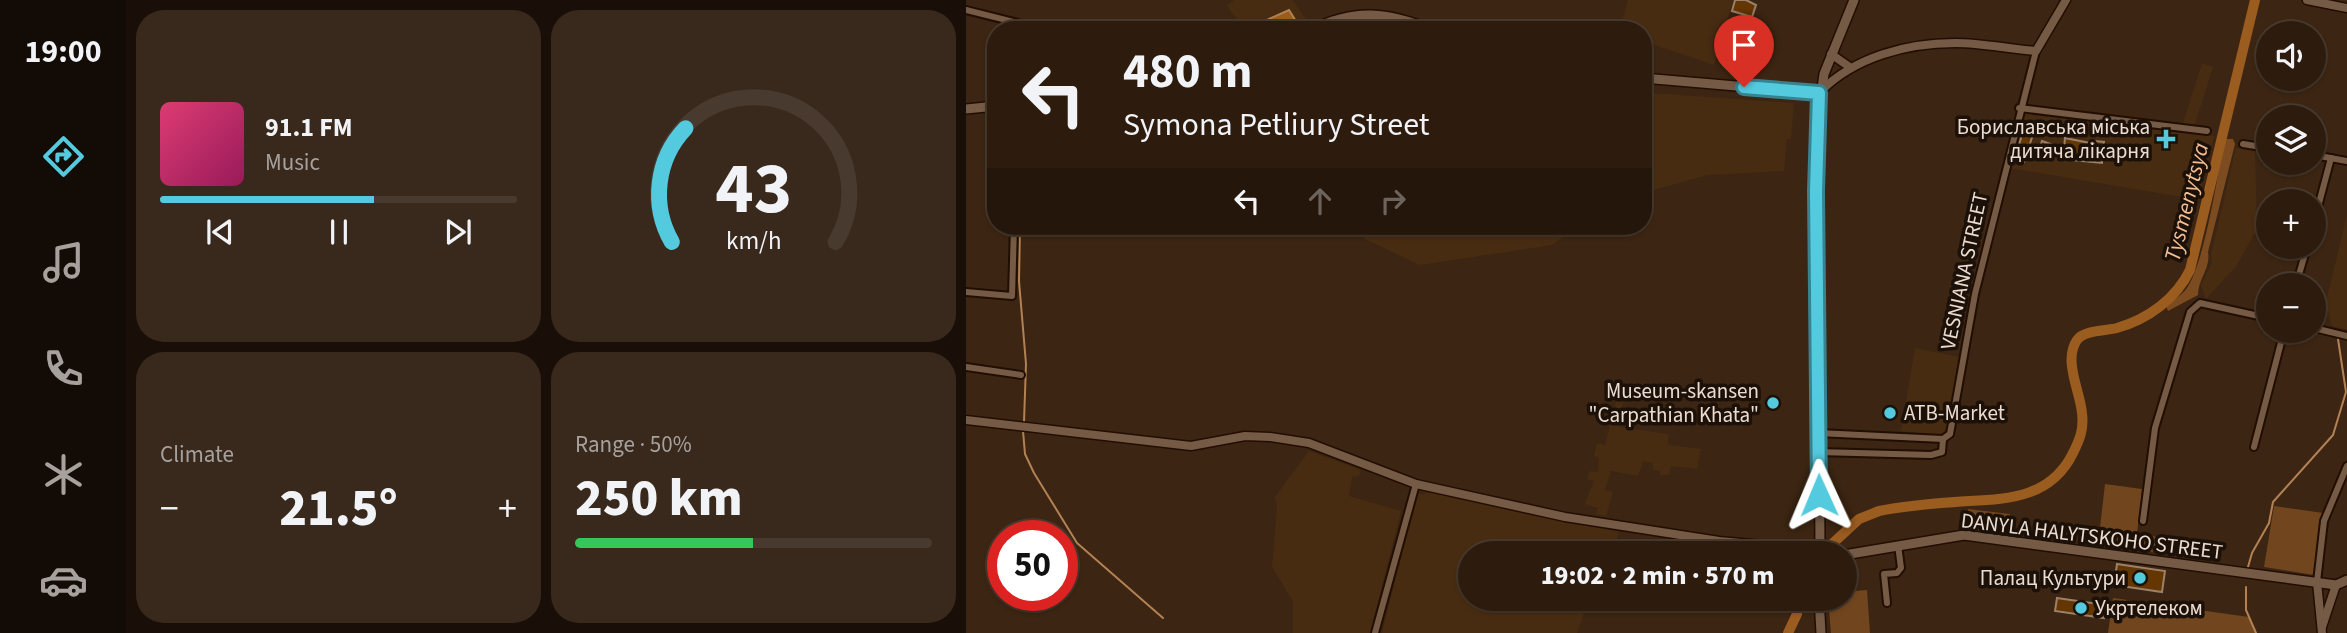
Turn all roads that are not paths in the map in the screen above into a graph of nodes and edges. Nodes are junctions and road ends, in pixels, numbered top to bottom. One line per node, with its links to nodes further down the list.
1 (1854, 0): 10 (main road)
2 (2066, 0): 9 (street)
3 (2307, 0): 4 (street)
4 (2347, 8)
5 (966, 10): 6 (street)
6 (1010, 21)
7 (1331, 21): 8 (main road)
8 (1407, 21)
9 (2036, 51): 11 (street); 15 (street, VESNIANA STREET)
10 (1831, 54): 11 (street); 13 (main road)
11 (1850, 68): 13 (street)
12 (1652, 79): 13 (main road)
13 (1819, 93): 33 (main road)
14 (987, 107): 16 (main road)
15 (2019, 108): 17 (street); 34 (street, VESNIANA STREET)
16 (966, 109)
17 (2207, 131)
18 (2243, 144): 19 (street)
19 (2256, 146)
20 (2326, 157): 21 (street)
21 (2331, 158): 22 (street); 23 (street)
22 (2347, 161)
23 (2323, 189)
24 (1014, 235): 25 (street)
25 (966, 292)
26 (2256, 315): 39 (street)
27 (2326, 331): 28 (street)
28 (2347, 336)
29 (2281, 343): 35 (street)
30 (966, 367): 31 (street)
31 (1021, 375)
32 (966, 420): 38 (street)
33 (1818, 433): 34 (street); 36 (main road)
34 (1943, 439): 36 (street)
35 (2254, 447)
36 (1818, 452): 41 (main road)
37 (2347, 466): 45 (street)
38 (1416, 484): 40 (street); 50 (street)
39 (2143, 520)
40 (1740, 541)
41 (1819, 541)
42 (1898, 545): 43 (main road, DANYLA HALYTSKOHO STREET); 45 (main road, DANYLA HALYTSKOHO STREET); 47 (street)
43 (1857, 553)
44 (2347, 580): 46 (main road)
45 (2317, 582): 46 (main road, DANYLA HALYTSKOHO STREET); 49 (street)
46 (2336, 585): 49 (street)
47 (1887, 603)
48 (1820, 611): 51 (main road)
49 (2322, 630)
50 (1375, 633)
51 (1821, 633)

